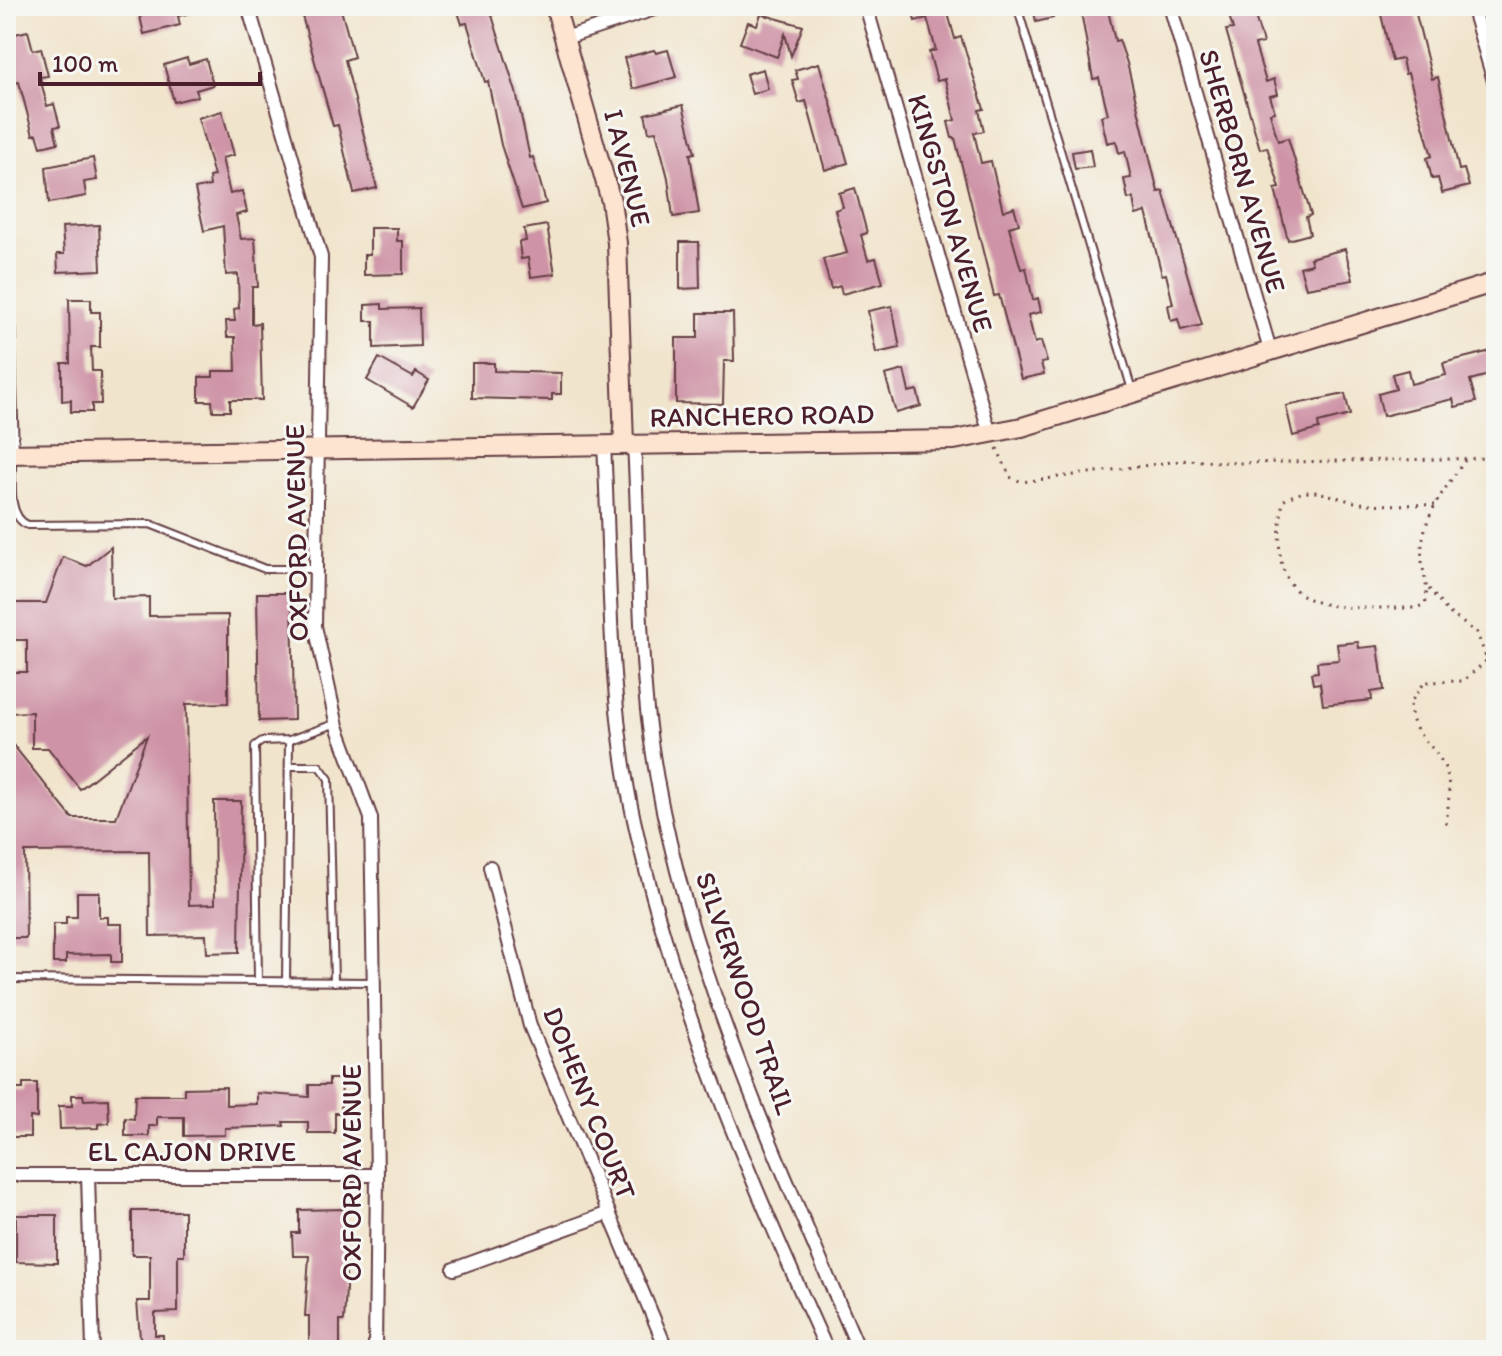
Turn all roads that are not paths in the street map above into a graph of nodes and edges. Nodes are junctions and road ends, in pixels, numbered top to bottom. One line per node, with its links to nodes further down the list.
1 (248, 6): 17 (street, OXFORD AVENUE)
2 (555, 6): 8 (main road, I AVENUE)
3 (664, 6): 8 (street)
4 (866, 6): 14 (street, KINGSTON AVENUE)
5 (1017, 6): 13 (lane)
6 (1170, 6): 12 (street, SHERBORN AVENUE)
7 (1472, 6): 9 (street)
8 (565, 38): 15 (main road, I AVENUE)
9 (1496, 88)
10 (6, 245): 18 (street)
11 (1496, 282): 12 (main road, RANCHERO ROAD)
12 (1270, 350): 13 (main road, RANCHERO ROAD)
13 (1133, 394): 14 (main road, RANCHERO ROAD)
14 (990, 434): 15 (main road, RANCHERO ROAD)
15 (629, 444): 16 (main road, RANCHERO ROAD); 38 (street, SILVERWOOD TRAIL)
16 (604, 445): 17 (main road, RANCHERO ROAD); 37 (street, SILVERWOOD TRAIL)
17 (317, 448): 18 (main road, RANCHERO ROAD); 19 (street, OXFORD AVENUE)
18 (9, 454): 19 (lane)
19 (315, 569): 20 (street, OXFORD AVENUE)
20 (337, 723): 21 (lane); 28 (street, OXFORD AVENUE)
21 (289, 740): 22 (lane); 25 (lane)
22 (289, 766): 26 (lane); 27 (lane)
23 (490, 867): 32 (street, DOHENY COURT)
24 (6, 979): 25 (lane)
25 (258, 981): 26 (lane)
26 (286, 982): 27 (lane)
27 (334, 982): 28 (lane)
28 (374, 982): 31 (street, OXFORD AVENUE)
29 (6, 1175): 30 (street, EL CAJON DRIVE)
30 (88, 1175): 31 (street, EL CAJON DRIVE); 34 (street)
31 (377, 1175): 35 (street, OXFORD AVENUE)
32 (609, 1213): 33 (street); 36 (street, DOHENY COURT)
33 (454, 1269)
34 (93, 1350)
35 (375, 1350)
36 (667, 1350)
37 (827, 1350)
38 (859, 1350)

